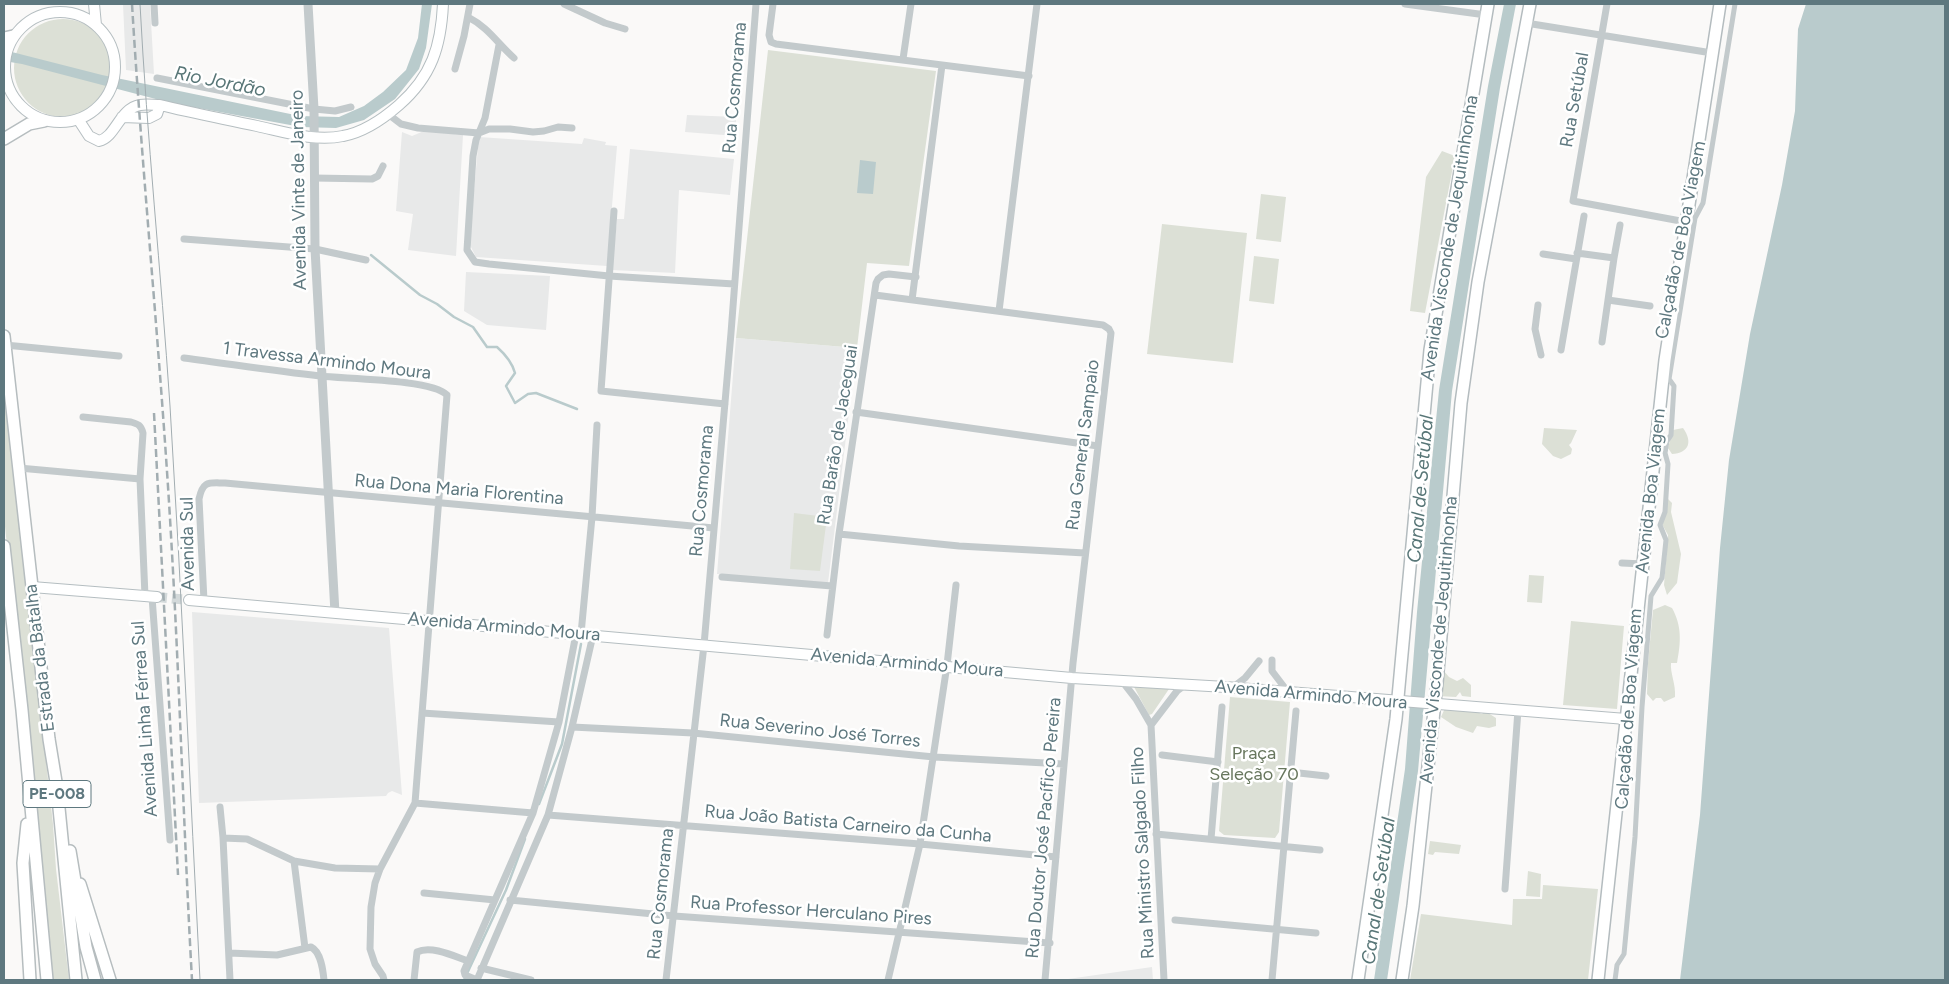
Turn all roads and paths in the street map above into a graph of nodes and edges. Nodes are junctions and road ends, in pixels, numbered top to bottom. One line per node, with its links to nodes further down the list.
1 (94, 4): 21 (main road)
2 (154, 4): 20 (street)
3 (308, 4): 35 (street, Avenida Vinte de Janeiro)
4 (443, 4): 36 (main road)
5 (470, 4): 18 (street)
6 (564, 4): 22 (street)
7 (756, 4): 57 (street, Rua Cosmorama)
8 (773, 4): 28 (street)
9 (911, 4): 28 (street)
10 (1037, 4): 32 (street)
11 (1405, 4): 17 (street)
12 (1530, 4): 19 (main road, Avenida Visconde de Jequitinhonha)
13 (1607, 4): 23 (street, Rua Setúbal)
14 (1720, 4): 26 (main road, Avenida Boa Viagem)
15 (1735, 4): 179 (street, Calçadão de Boa Viagem)
16 (66, 8): 21 (main road); 24 (main road)
17 (1487, 10): 111 (main road, Avenida Visconde de Jequitinhonha)
18 (468, 17): 25 (street); 31 (street)
19 (1526, 23): 23 (street); 112 (main road, Avenida Visconde de Jequitinhonha)
20 (155, 24)
21 (96, 25): 37 (main road)
22 (625, 29)
23 (1601, 36): 26 (street); 47 (street, Rua Setúbal)
24 (8, 40): 29 (main road)
25 (499, 45): 27 (street); 40 (street)
26 (1712, 53): 47 (main road, Avenida Boa Viagem)
27 (514, 58)
28 (903, 59): 30 (street)
29 (4, 63): 38 (main road)
30 (942, 65): 32 (street); 56 (street)
31 (455, 69)
32 (1029, 76): 63 (street)
33 (157, 78): 35 (street)
34 (351, 107): 35 (street)
35 (314, 111): 41 (street, Avenida Vinte de Janeiro)
36 (388, 114): 40 (street); 41 (main road)
37 (78, 119): 38 (main road); 41 (main road)
38 (44, 121): 42 (main road)
39 (572, 128): 40 (street)
40 (479, 133): 55 (street)
41 (314, 136): 44 (street, Avenida Vinte de Janeiro)
42 (4, 139)
43 (383, 166): 44 (street)
44 (314, 178): 50 (street, Avenida Vinte de Janeiro)
45 (614, 211): 55 (street)
46 (1584, 216): 52 (street)
47 (1686, 222): 87 (main road, Avenida Boa Viagem)
48 (1620, 225): 53 (street)
49 (184, 239): 50 (street)
50 (315, 249): 54 (street); 70 (street, Avenida Vinte de Janeiro)
51 (1543, 254): 52 (street)
52 (1577, 256): 53 (street); 66 (street)
53 (1614, 258): 60 (street)
54 (366, 260)
55 (609, 276): 57 (street); 71 (street)
56 (916, 277): 58 (street, Rua Barão de Jaceguai); 59 (street)
57 (734, 284): 71 (street, Rua Cosmorama)
58 (875, 295): 59 (street, Rua General Sampaio); 72 (street, Rua Barão de Jaceguai)
59 (912, 300): 63 (street, Rua General Sampaio)
60 (1608, 300): 62 (street); 65 (street)
61 (1538, 305): 67 (street)
62 (1650, 306)
63 (999, 311): 75 (street, Rua General Sampaio)
64 (4, 340): 68 (street); 76 (main road, Estrada da Batalha / PE-008)
65 (1602, 342)
66 (1560, 350)
67 (1541, 355)
68 (119, 356)
69 (184, 358): 70 (street, 1 Travessa Armindo Moura)
70 (321, 376): 79 (street, Avenida Vinte de Janeiro); 80 (street, 1 Travessa Armindo Moura)
71 (725, 404): 82 (street, Rua Cosmorama)
72 (856, 412): 75 (street); 83 (street, Rua Barão de Jaceguai)
73 (83, 417): 77 (street, Avenida Linha Férrea Sul)
74 (597, 425): 81 (street)
75 (1098, 446): 85 (street, Rua General Sampaio)
76 (19, 468): 77 (street); 91 (main road, Estrada da Batalha / PE-008)
77 (140, 479): 92 (street, Avenida Linha Férrea Sul)
78 (202, 486): 79 (street, Rua Dona Maria Florentina); 94 (street, Avenida Sul)
79 (327, 492): 80 (street, Rua Dona Maria Florentina); 95 (street, Avenida Vinte de Janeiro)
80 (440, 503): 81 (street, Rua Dona Maria Florentina); 96 (street, 1 Travessa Armindo Moura)
81 (592, 517): 82 (street, Rua Dona Maria Florentina); 97 (street)
82 (714, 528): 100 (street, Rua Cosmorama)
83 (838, 534): 85 (street); 90 (street, Rua Barão de Jaceguai)
84 (4, 546): 129 (main road, Estrada da Batalha / PE-008)
85 (1085, 553): 106 (street, Rua General Sampaio)
86 (1622, 563): 87 (street)
87 (1643, 564): 117 (main road, Avenida Boa Viagem)
88 (722, 577): 90 (street)
89 (956, 585): 103 (street)
90 (832, 586): 99 (street, Rua Barão de Jaceguai)
91 (32, 587): 92 (main road); 128 (main road, Estrada da Batalha / PE-008)
92 (151, 597): 138 (street, Avenida Linha Férrea Sul)
93 (189, 600): 94 (main road, Avenida Armindo Moura)
94 (204, 601): 95 (main road, Avenida Armindo Moura)
95 (335, 613): 96 (main road, Avenida Armindo Moura)
96 (429, 621): 97 (main road, Avenida Armindo Moura); 116 (street, 1 Travessa Armindo Moura)
97 (579, 634): 98 (main road, Avenida Armindo Moura); 118 (street)
98 (593, 635): 100 (main road, Avenida Armindo Moura); 120 (street)
99 (826, 635)
100 (704, 645): 103 (main road, Avenida Armindo Moura); 121 (street, Rua Cosmorama)
101 (1272, 660): 105 (street)
102 (1259, 661): 104 (street)
103 (947, 665): 106 (main road, Avenida Armindo Moura); 123 (street)
104 (1255, 668): 105 (street); 109 (street)
105 (1272, 671): 110 (street)
106 (1072, 678): 107 (main road, Avenida Armindo Moura); 125 (street, Rua Doutor José Pacífico Pereira)
107 (1122, 681): 108 (main road, Avenida Armindo Moura); 119 (street, Rua Ministro Salgado Filho)
108 (1185, 685): 109 (main road, Avenida Armindo Moura); 119 (street, Rua Ministro Salgado Filho)
109 (1232, 688): 110 (main road, Avenida Armindo Moura)
110 (1288, 692): 111 (main road, Avenida Armindo Moura)
111 (1397, 702): 112 (main road, Avenida Armindo Moura); 176 (main road, Avenida Visconde de Jequitinhonha)
112 (1430, 704): 114 (main road, Avenida Armindo Moura); 177 (main road, Avenida Visconde de Jequitinhonha)
113 (1222, 707): 124 (street)
114 (1518, 710): 117 (main road, Avenida Armindo Moura); 146 (street)
115 (1296, 711): 126 (street)
116 (422, 713): 118 (street); 130 (street, 1 Travessa Armindo Moura)
117 (1626, 719): 178 (main road, Avenida Boa Viagem)
118 (559, 722): 132 (street)
119 (1151, 725): 135 (street, Rua Ministro Salgado Filho)
120 (572, 728): 121 (street, Rua Severino José Torres); 133 (street)
121 (693, 733): 123 (street, Rua Severino José Torres); 134 (street, Rua Cosmorama)
122 (1162, 755): 124 (street)
123 (934, 757): 125 (street, Rua Severino José Torres); 139 (street)
124 (1218, 762): 137 (street)
125 (1064, 764): 143 (street, Rua Doutor José Pacífico Pereira)
126 (1290, 772): 127 (street); 140 (street)
127 (1326, 776)
128 (56, 788): 142 (main road); 164 (main road, Estrada da Batalha / PE-008)
129 (30, 803): 162 (main road); 163 (main road, Estrada da Batalha / PE-008)
130 (415, 804): 132 (street); 145 (street)
131 (220, 807): 136 (street)
132 (533, 814): 148 (street)
133 (548, 815): 134 (street, Rua João Batista Carneiro da Cunha); 149 (street)
134 (684, 825): 139 (street, Rua João Batista Carneiro da Cunha); 150 (street, Rua Cosmorama)
135 (1156, 834): 137 (street); 174 (street, Rua Ministro Salgado Filho)
136 (223, 838): 144 (street); 157 (street)
137 (1211, 839): 140 (street)
138 (170, 840)
139 (920, 844): 143 (street, Rua João Batista Carneiro da Cunha); 153 (street)
140 (1284, 846): 141 (street); 152 (street)
141 (1320, 850)
142 (71, 854): 161 (main road); 165 (main road)
143 (1056, 857): 155 (street, Rua Doutor José Pacífico Pereira)
144 (294, 861): 145 (street); 156 (street)
145 (380, 870): 168 (street)
146 (1505, 890)
147 (424, 893): 148 (street)
148 (495, 900): 158 (street)
149 (510, 900): 150 (street, Rua Professor Herculano Pires); 159 (street)
150 (674, 916): 153 (street, Rua Professor Herculano Pires); 171 (street, Rua Cosmorama)
151 (1176, 920): 152 (street)
152 (1276, 928): 154 (street); 175 (street)
153 (900, 932): 155 (street, Rua Professor Herculano Pires); 172 (street)
154 (1316, 933)
155 (1050, 943): 173 (street, Rua Doutor José Pacífico Pereira)
156 (305, 948): 157 (street); 167 (street)
157 (229, 953): 166 (street)
158 (468, 960): 160 (street); 169 (street)
159 (481, 968): 160 (street); 170 (street)
160 (472, 978)
161 (94, 979)
162 (30, 980)
163 (47, 980)
164 (76, 980)
165 (110, 980)
166 (230, 980)
167 (324, 980)
168 (384, 980)
169 (414, 980)
170 (531, 980)
171 (666, 980)
172 (888, 980)
173 (1045, 980)
174 (1164, 980)
175 (1272, 980)
176 (1358, 980)
177 (1402, 980)
178 (1598, 980)
179 (1615, 980)

